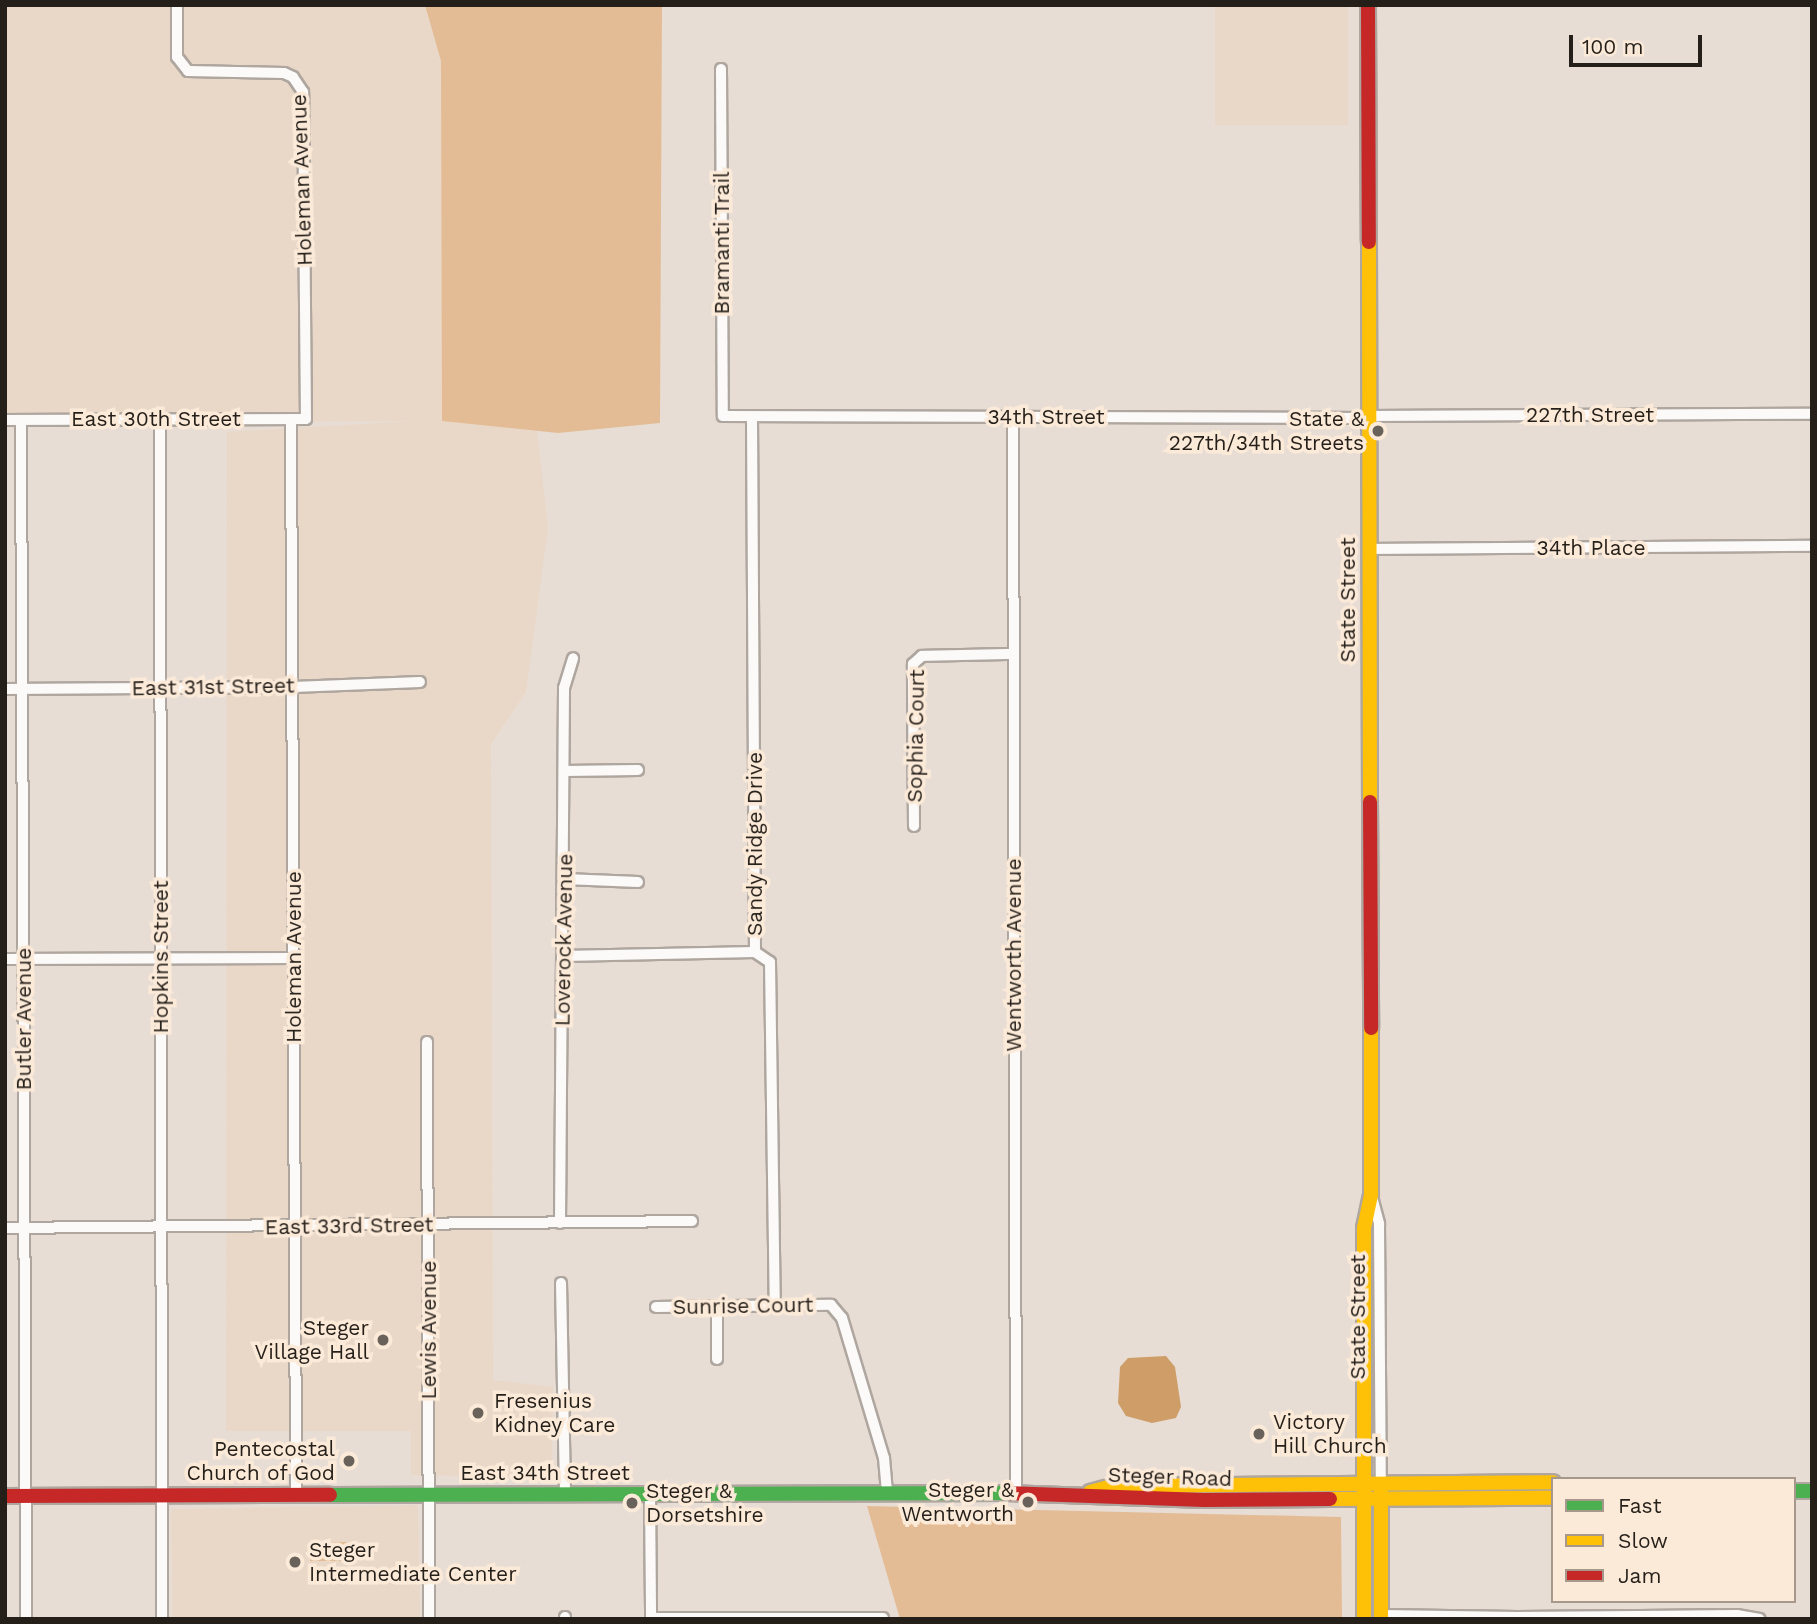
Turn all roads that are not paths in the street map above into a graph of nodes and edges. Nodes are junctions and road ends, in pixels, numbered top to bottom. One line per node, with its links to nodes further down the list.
1 (177, 5): 11 (street, Holeman Avenue)
2 (1368, 5): 8 (street, State Street)
3 (722, 69): 5 (street, Bramanti Trail)
4 (1812, 414): 8 (street, 227th Street)
5 (723, 416): 6 (street, 34th Street)
6 (752, 416): 7 (street, 34th Street); 28 (street, Sandy Ridge Drive)
7 (1013, 417): 8 (street, 34th Street); 16 (street, Wentworth Avenue)
8 (1369, 417): 15 (street, State Street)
9 (160, 419): 10 (street, East 30th Street); 13 (street, East 30th Street); 20 (street, Hopkins Street)
10 (292, 419): 11 (street, East 30th Street); 19 (street, Holeman Avenue)
11 (306, 419)
12 (5, 420): 13 (street, East 30th Street)
13 (21, 420): 22 (street, Butler Avenue)
14 (1812, 546): 15 (street, 34th Place)
15 (1369, 549): 35 (street, State Street)
16 (1013, 654): 25 (street, Sophia Court); 52 (street, Wentworth Avenue)
17 (573, 658): 24 (street, Loverock Avenue)
18 (420, 682): 19 (street, East 31st Street)
19 (293, 687): 20 (street, East 31st Street); 31 (street, Holeman Avenue)
20 (160, 688): 22 (street, East 31st Street); 30 (street, Hopkins Street)
21 (5, 689): 22 (street, East 31st Street)
22 (23, 689): 33 (street, Butler Avenue)
23 (638, 770): 24 (street)
24 (565, 771): 26 (street, Loverock Avenue)
25 (914, 826)
26 (565, 879): 27 (street); 29 (street, Loverock Avenue)
27 (638, 882)
28 (755, 952): 29 (street); 45 (street, Sandy Ridge Drive)
29 (563, 956): 37 (street, Loverock Avenue)
30 (161, 958): 31 (street); 33 (street); 42 (street, Hopkins Street)
31 (294, 958): 39 (street, Holeman Avenue)
32 (5, 959): 33 (street)
33 (24, 959): 41 (street, Butler Avenue)
34 (428, 1042): 38 (street, Lewis Avenue)
35 (1371, 1195): 49 (street, State Street); 50 (street, State Street)
36 (692, 1221): 37 (street, East 33rd Street)
37 (560, 1223): 38 (street, East 33rd Street)
38 (430, 1225): 39 (street, East 33rd Street); 57 (street, Lewis Avenue)
39 (295, 1227): 42 (street, East 33rd Street); 56 (street, Holeman Avenue)
40 (5, 1228): 41 (street, East 33rd Street)
41 (25, 1228): 42 (street, East 33rd Street); 59 (street, Butler Avenue)
42 (161, 1228): 60 (street, Hopkins Street)
43 (561, 1283): 54 (street)
44 (718, 1306): 45 (street, Sunrise Court); 46 (street, Sunrise Court); 47 (street)
45 (775, 1306): 51 (street, Sunrise Court)
46 (656, 1307)
47 (717, 1359)
48 (1551, 1482): 50 (street, Steger Road)
49 (1363, 1483): 50 (street, Steger Road); 53 (street, Steger Road); 62 (street, State Street)
50 (1381, 1483): 63 (street)
51 (887, 1493): 52 (street, East 34th Street); 55 (street, East 34th Street)
52 (1016, 1493): 53 (street, East 34th Street)
53 (1086, 1493): 62 (street, Steger Road)
54 (565, 1494): 55 (street, East 34th Street); 57 (street, East 34th Street)
55 (650, 1494): 66 (street)
56 (296, 1495): 57 (street, East 34th Street); 60 (street, East 34th Street)
57 (429, 1495): 72 (street, Lewis Avenue)
58 (5, 1496): 59 (street, East 34th Street)
59 (26, 1496): 60 (street, East 34th Street); 70 (street, Butler Avenue)
60 (162, 1496): 71 (street, Hopkins Street)
61 (1551, 1498): 63 (street, Steger Road)
62 (1363, 1500): 63 (street, Steger Road); 73 (street, State Street)
63 (1381, 1500): 64 (street)
64 (1381, 1617): 69 (street)
65 (1656, 1617): 69 (street); 74 (street)
66 (652, 1618): 67 (street)
67 (760, 1618): 68 (street)
68 (883, 1618)
69 (1517, 1618)
70 (26, 1619)
71 (162, 1619)
72 (429, 1619)
73 (1364, 1619)
74 (1760, 1619)

